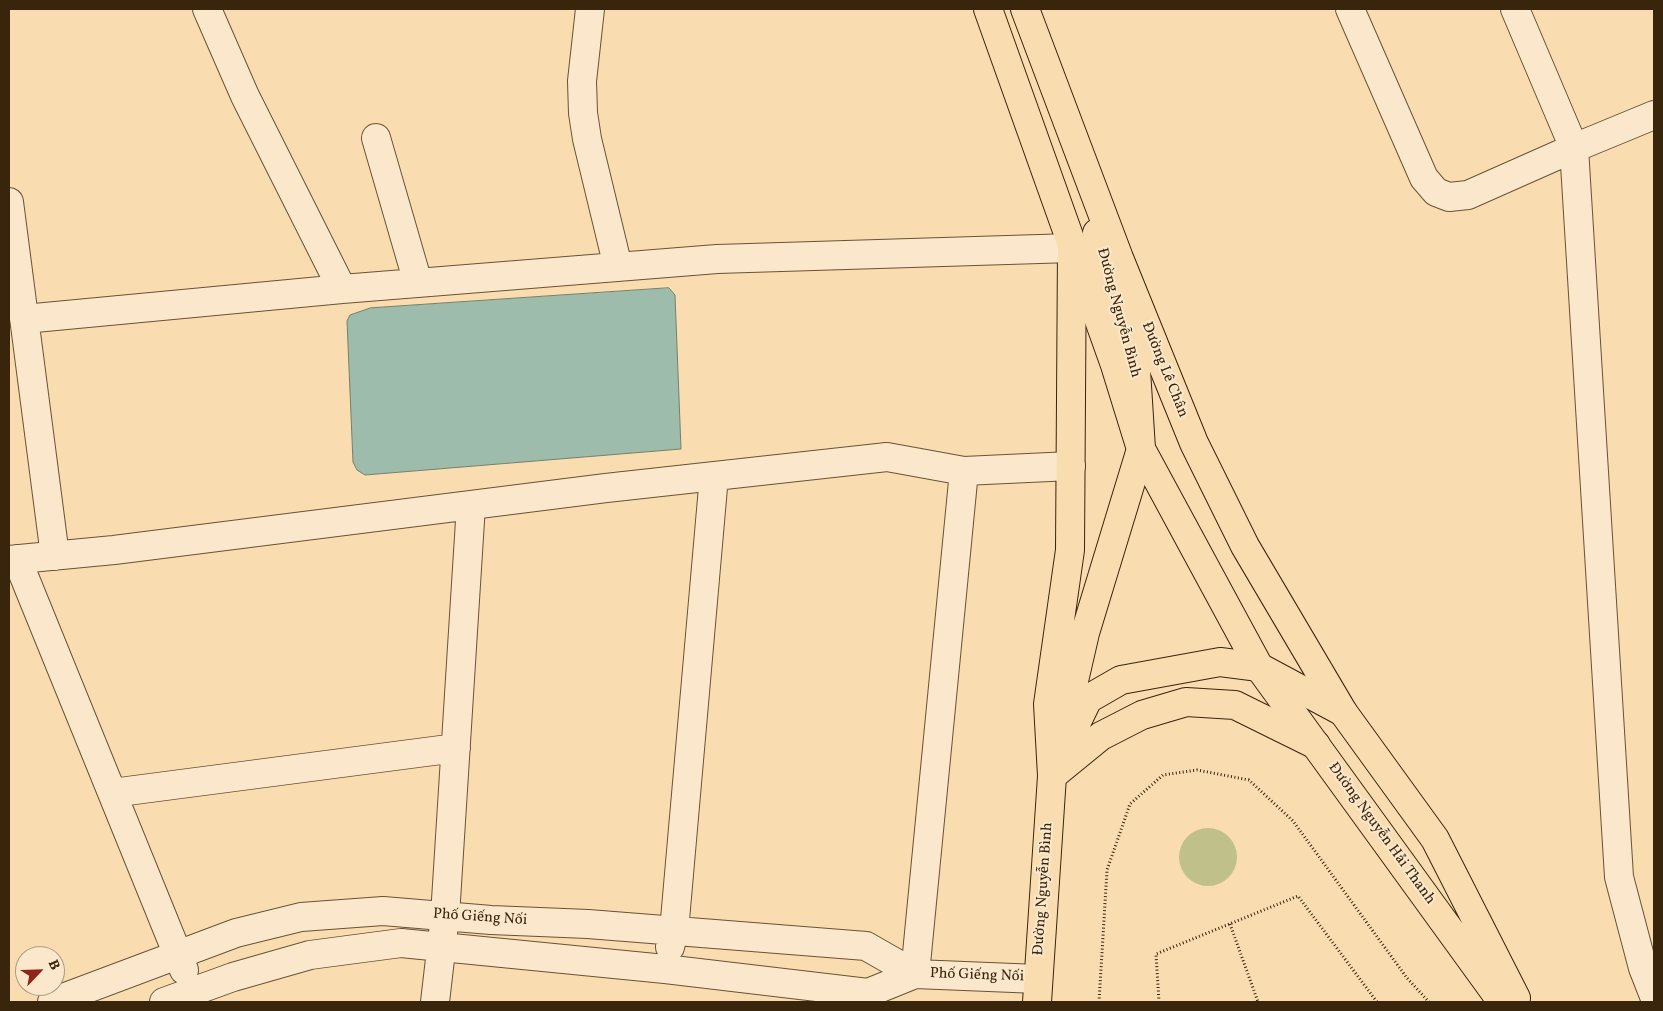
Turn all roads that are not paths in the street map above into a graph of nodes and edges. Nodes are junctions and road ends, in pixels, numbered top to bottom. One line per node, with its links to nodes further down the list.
1 (207, 9): 14 (street)
2 (590, 9): 12 (street)
3 (988, 9): 11 (main road)
4 (1350, 9): 9 (street)
5 (1515, 9): 9 (street)
6 (1028, 19): 16 (main road, Đường Nguyễn Bình); 24 (main road, Đường Lê Chân)
7 (1654, 115): 9 (street)
8 (376, 138): 13 (street)
9 (1574, 148): 37 (street)
10 (9, 202): 15 (street)
11 (1072, 248): 12 (street); 16 (main road); 17 (main road, Đường Nguyễn Bình)
12 (618, 266): 13 (street)
13 (418, 283): 14 (street)
14 (342, 289): 15 (street)
15 (24, 319): 21 (street)
16 (1141, 449): 23 (main road); 27 (main road, Đường Nguyễn Bình)
17 (1071, 466): 18 (street); 27 (main road, Đường Nguyễn Bình)
18 (964, 471): 19 (street); 34 (street)
19 (714, 476): 20 (street); 30 (street)
20 (471, 505): 21 (street); 26 (street)
21 (55, 556): 22 (street)
22 (13, 560): 28 (street)
23 (1259, 667): 24 (main road); 25 (main road, Đường Nguyễn Hải Thanh); 27 (main road)
24 (1343, 712): 42 (main road)
25 (1316, 745): 27 (main road); 41 (main road, Đường Nguyễn Hải Thanh)
26 (456, 748): 28 (street); 29 (street)
27 (1052, 776): 35 (main road, Đường Nguyễn Bình)
28 (112, 793): 32 (street)
29 (445, 916): 30 (street, Phố Giếng Nối); 31 (street); 32 (street, Phố Giếng Nối)
30 (674, 931): 33 (street); 34 (street, Phố Giếng Nối)
31 (442, 948): 33 (street, Phố Giếng Nối); 36 (street, Phố Giếng Nối); 40 (street)
32 (178, 954): 36 (street); 38 (street, Phố Giếng Nối)
33 (665, 969): 34 (street, Phố Giếng Nối)
34 (915, 974): 35 (street, Phố Giếng Nối)
35 (1038, 990)
36 (192, 992): 39 (street, Phố Giếng Nối)
37 (1654, 996)
38 (52, 1002)
39 (164, 1002)
40 (435, 1002)
41 (1502, 1002)
42 (1518, 1002)

